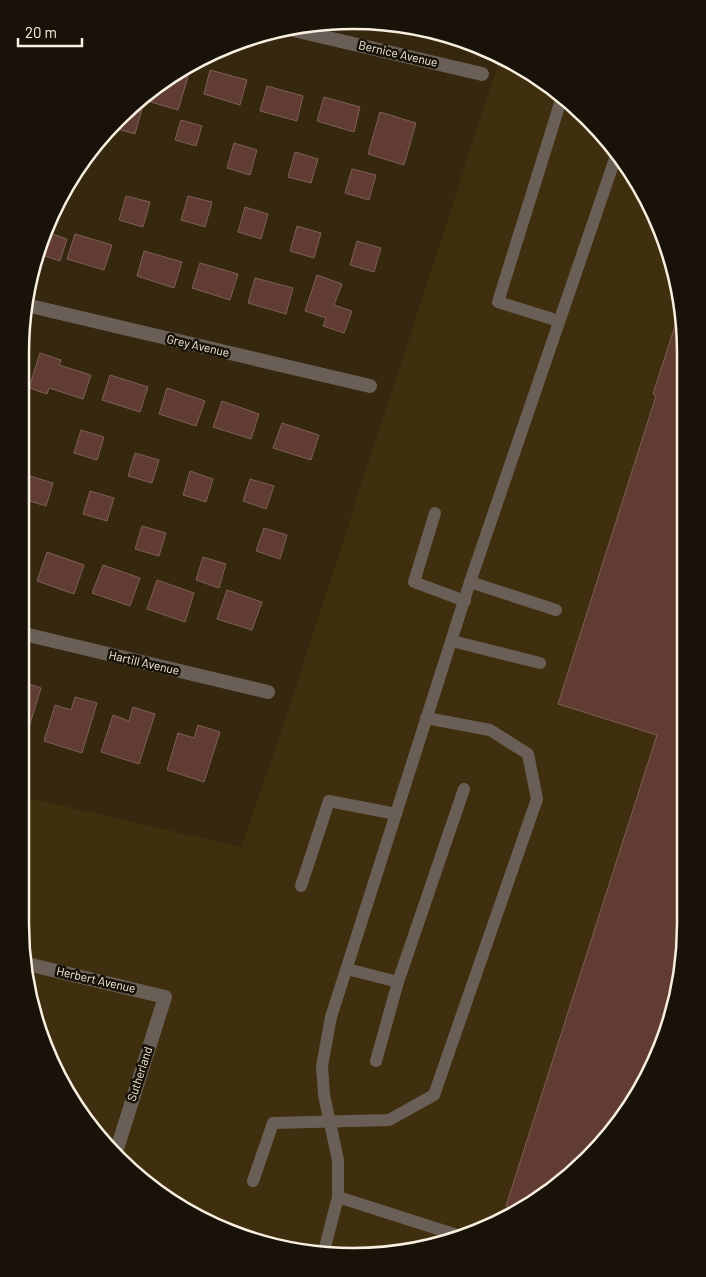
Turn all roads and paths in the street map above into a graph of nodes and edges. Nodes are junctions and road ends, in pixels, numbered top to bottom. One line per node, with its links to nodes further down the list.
1 (305, 33): 2 (street, Bernice Avenue)
2 (482, 74)
3 (560, 104): 6 (lane)
4 (614, 161): 6 (lane)
5 (33, 307): 7 (street, Grey Avenue)
6 (559, 321): 9 (lane)
7 (370, 386)
8 (435, 514): 10 (lane)
9 (470, 582): 10 (lane); 11 (lane)
10 (465, 601): 13 (lane)
11 (556, 610)
12 (29, 635): 15 (street, Hartill Avenue)
13 (452, 641): 14 (lane); 16 (lane)
14 (540, 663)
15 (268, 692)
16 (426, 718): 18 (lane); 25 (lane)
17 (464, 788): 22 (lane)
18 (396, 814): 19 (lane); 21 (lane)
19 (301, 886)
20 (32, 965): 23 (street, Herbert Avenue)
21 (347, 969): 22 (lane); 25 (lane)
22 (398, 982): 24 (lane)
23 (165, 997): 26 (street, Sutherland)
24 (376, 1061)
25 (330, 1121): 27 (lane); 28 (lane)
26 (118, 1147)
27 (253, 1181)
28 (338, 1197): 29 (lane); 30 (lane)
29 (450, 1233)
30 (325, 1247)

